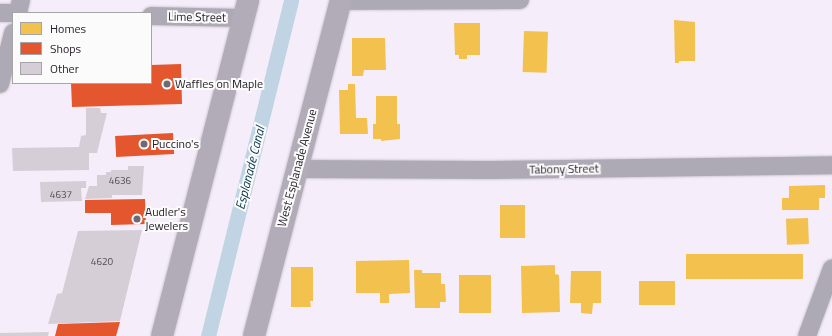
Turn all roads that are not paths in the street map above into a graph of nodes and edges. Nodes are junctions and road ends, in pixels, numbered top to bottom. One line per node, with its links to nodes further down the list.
1 (21, 0): 5 (street)
2 (520, 0): 3 (street)
3 (341, 1): 12 (main road, West Esplanade Avenue)
4 (245, 9): 8 (street, Lime Street); 14 (main road)
5 (18, 12)
6 (12, 13): 7 (street)
7 (0, 14)
8 (152, 16)
9 (12, 37): 10 (street)
10 (0, 84)
11 (832, 165): 12 (street, Tabony Street)
12 (297, 169): 15 (main road, West Esplanade Avenue)
13 (832, 268): 16 (street)
14 (162, 336)
15 (254, 336)
16 (807, 336)

